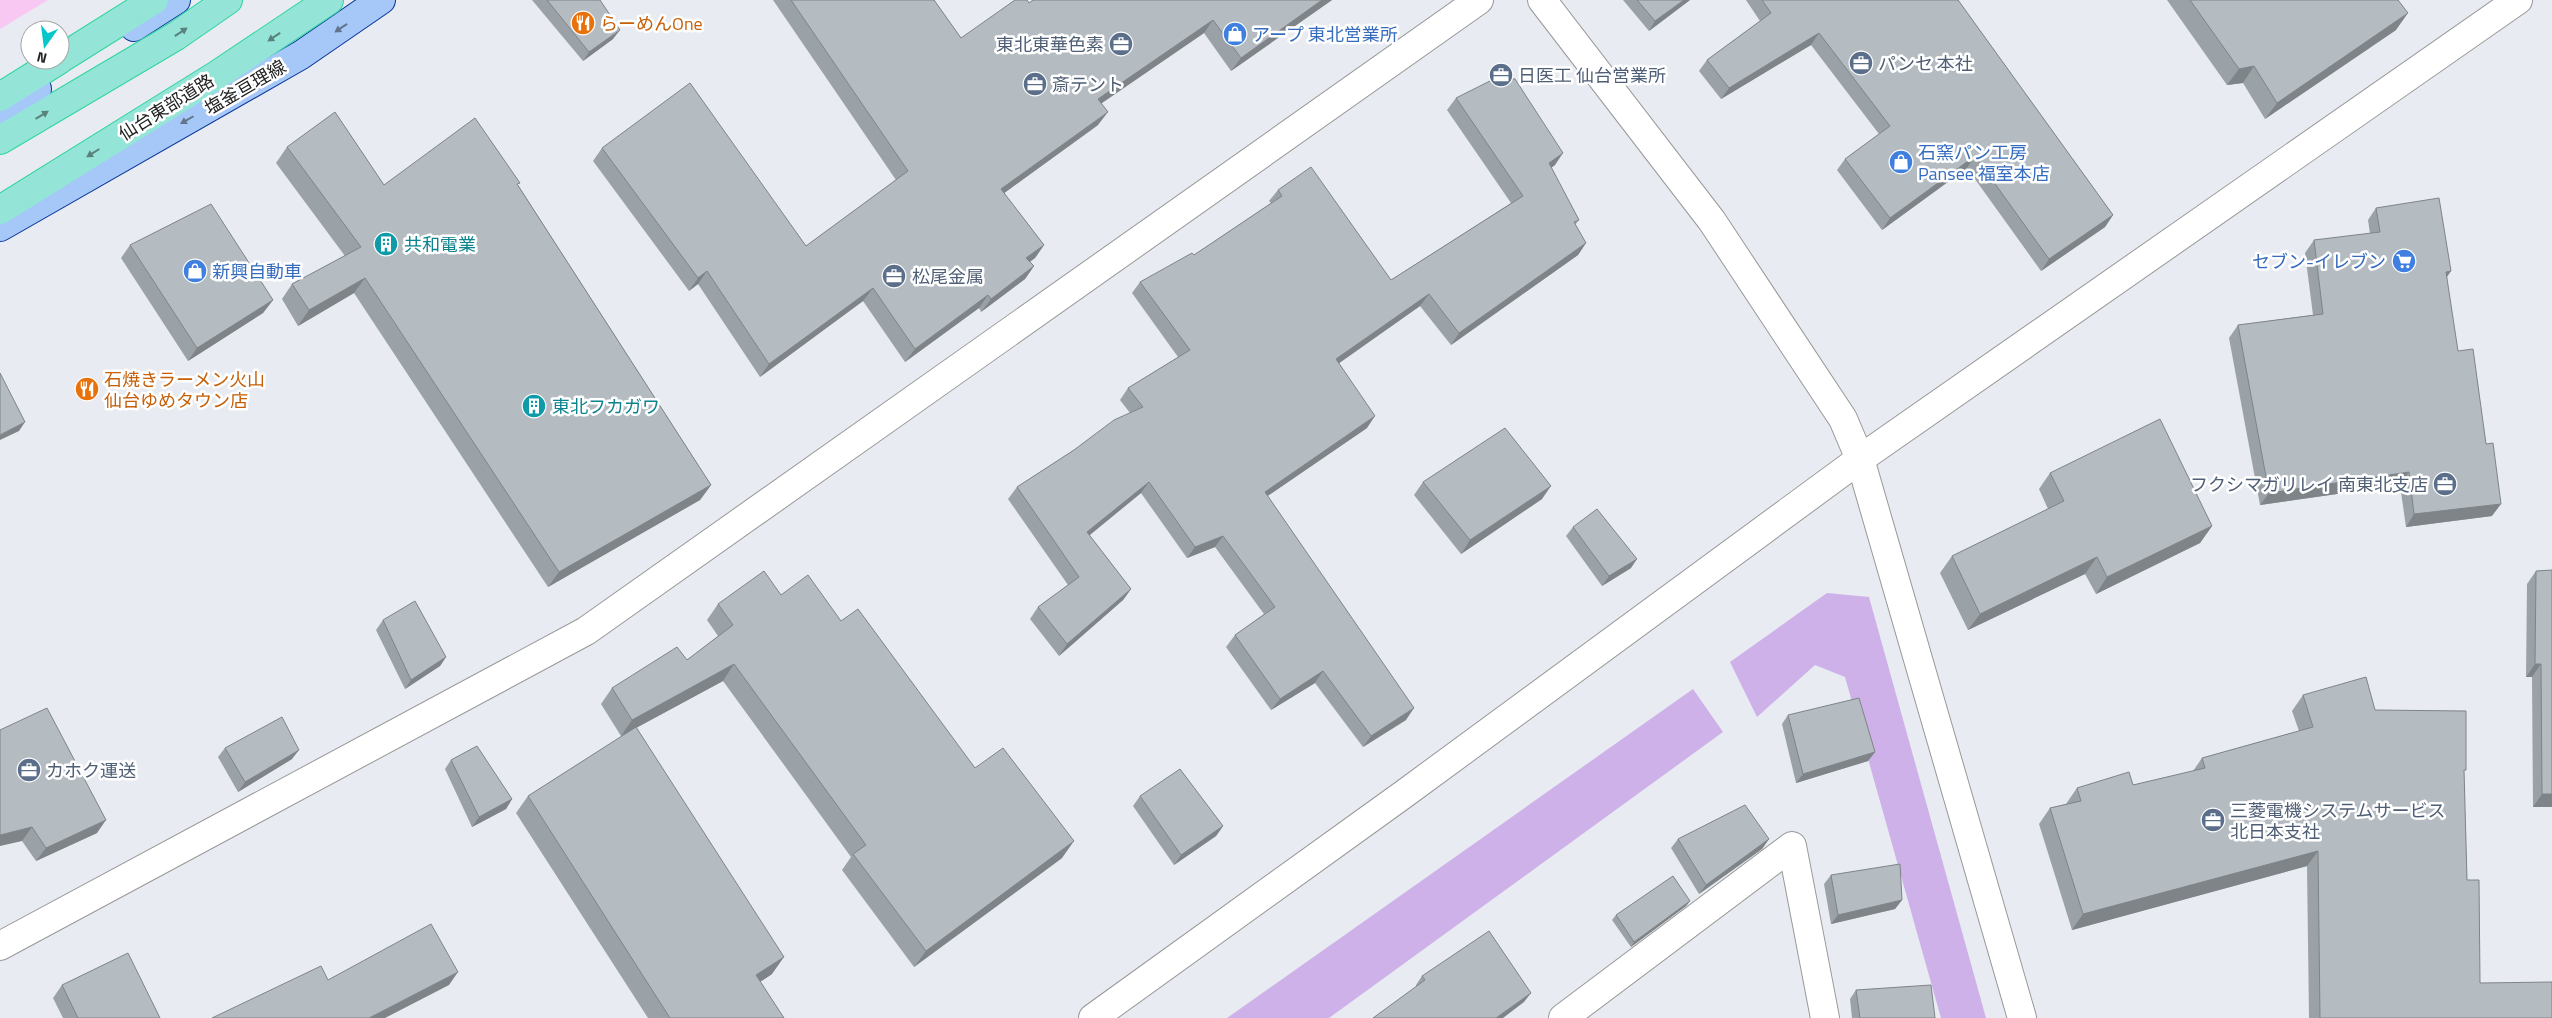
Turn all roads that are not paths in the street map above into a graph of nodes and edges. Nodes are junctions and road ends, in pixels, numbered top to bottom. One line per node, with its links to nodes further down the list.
1 (154, 0): 9 (highway)
2 (176, 0): 12 (main road)
3 (228, 0): 13 (highway, one-way to 3)
4 (328, 0): 14 (highway, 仙台東部道路, one-way to 14)
5 (381, 0): 15 (main road, 塩釜亘理線, one-way to 15)
6 (1479, 0): 17 (street)
7 (1542, 0): 16 (street)
8 (2518, 0): 16 (street)
9 (70, 54)
10 (44, 70): 11 (highway)
11 (0, 97)
12 (0, 112)
13 (0, 140)
14 (0, 210)
15 (0, 226)
16 (1860, 459): 18 (street); 21 (street)
17 (0, 946)
18 (1092, 1018)
19 (1563, 1018): 20 (street)
20 (1824, 1018)
21 (2022, 1018)

